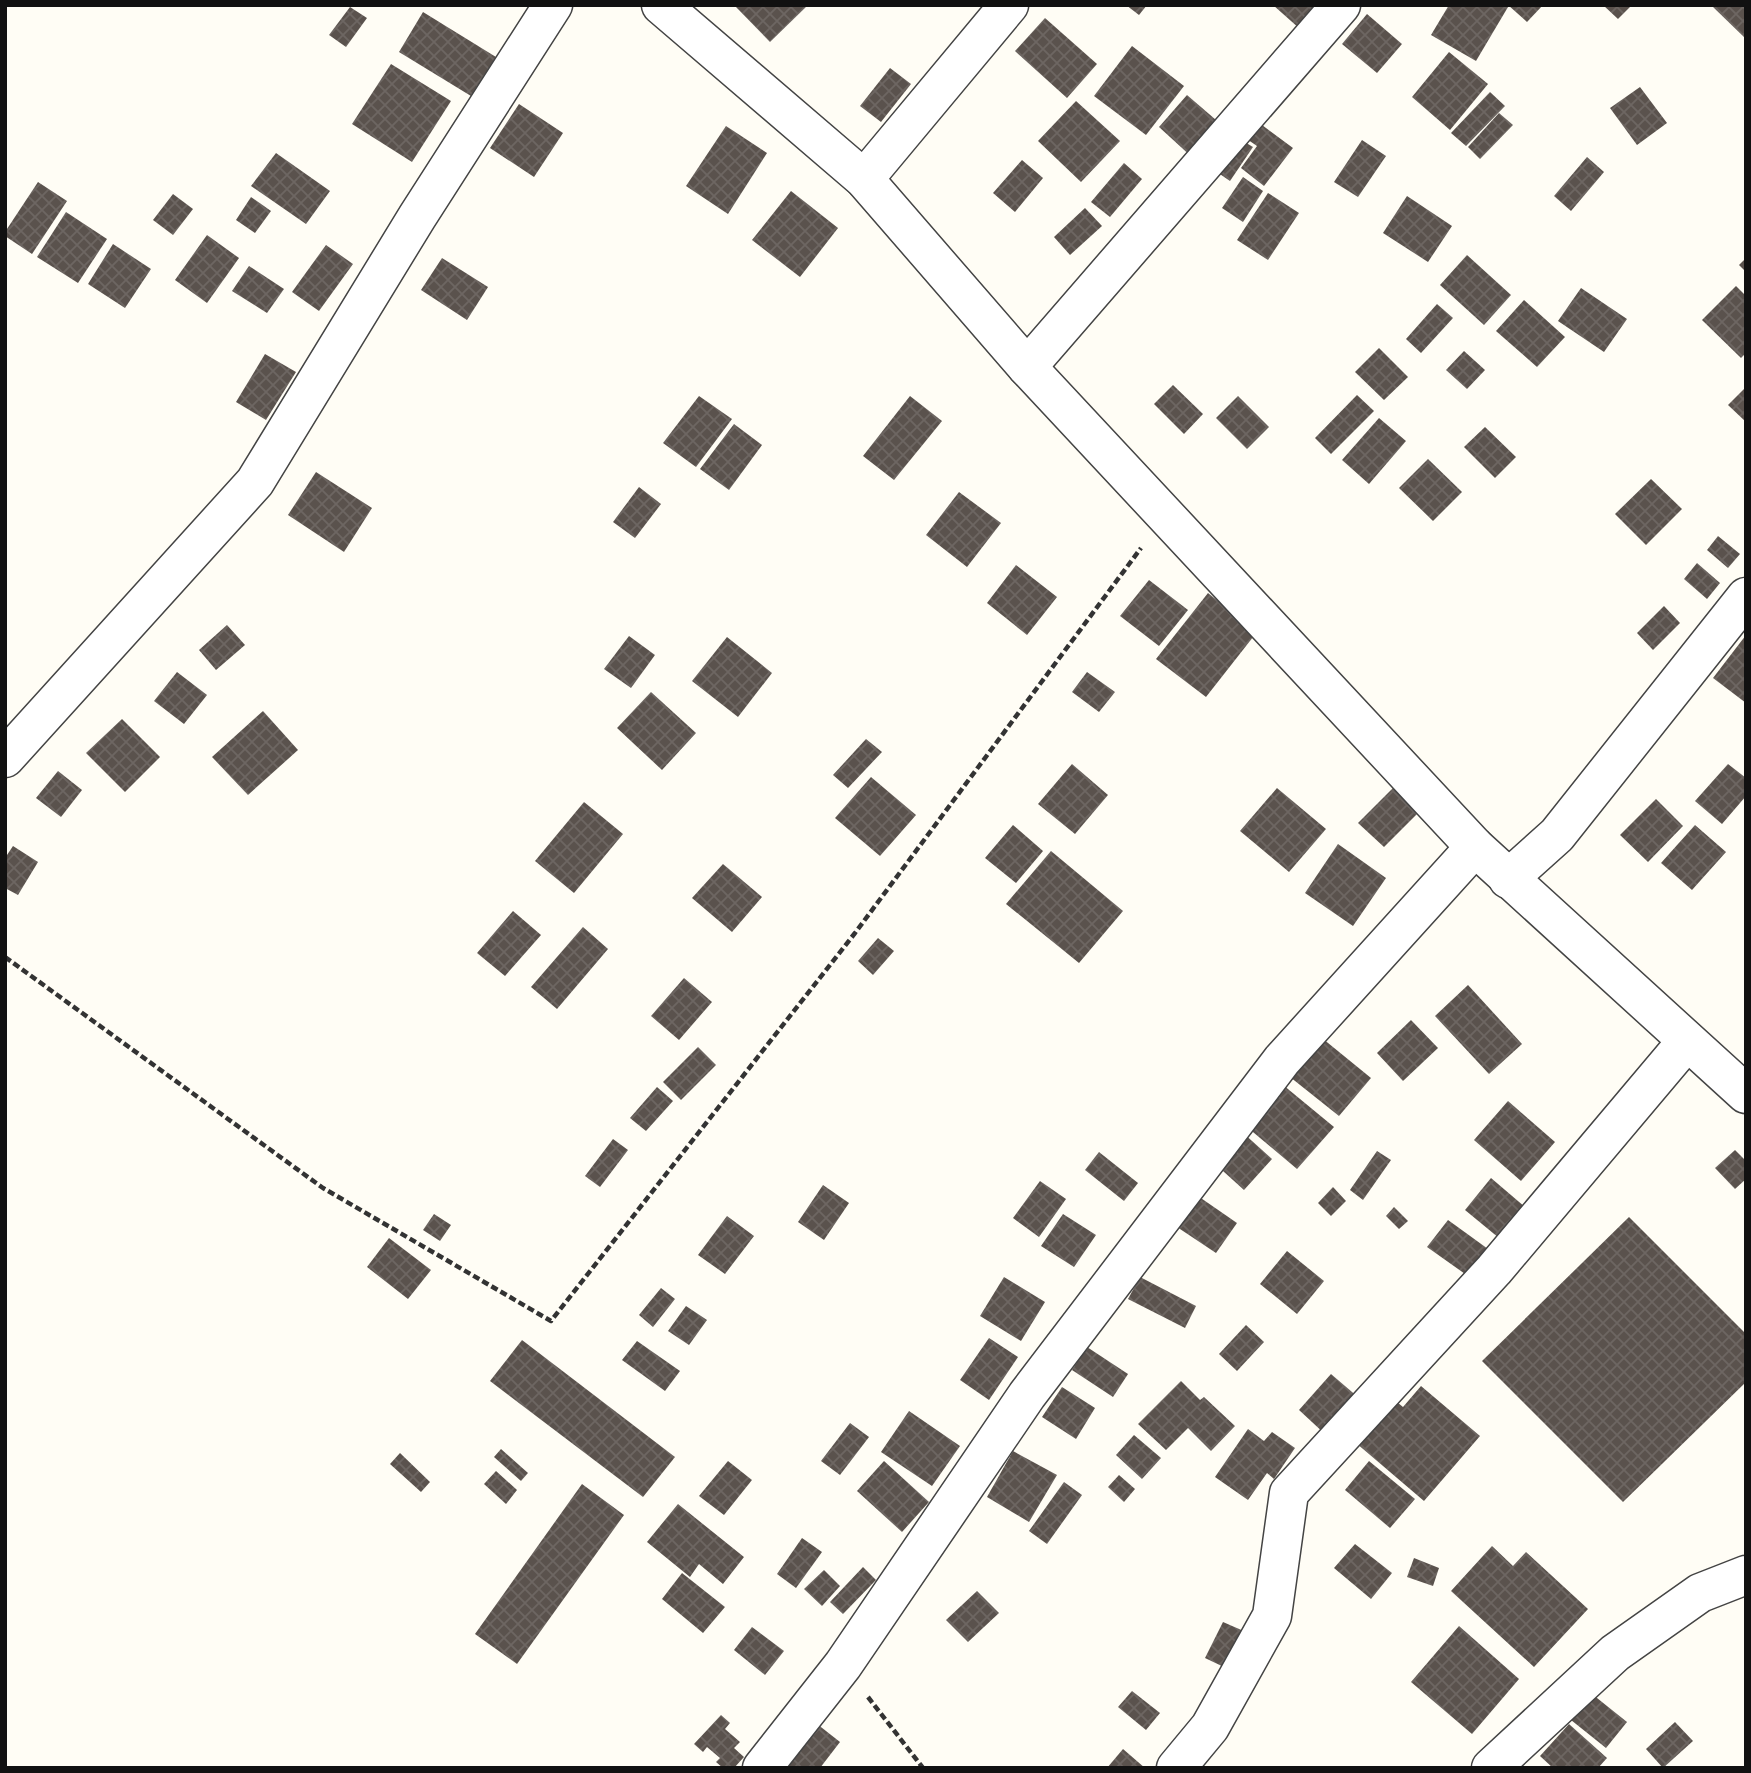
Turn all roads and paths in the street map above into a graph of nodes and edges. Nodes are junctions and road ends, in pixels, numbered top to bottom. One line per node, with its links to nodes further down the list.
1 (553, 5): 9 (street)
2 (661, 5): 5 (street)
3 (1009, 5): 5 (street)
4 (1341, 5): 6 (street)
5 (864, 179): 6 (street)
6 (1027, 367): 7 (street)
7 (1165, 515): 10 (street); 12 (path)
8 (1746, 597): 11 (street)
9 (5, 758)
10 (1475, 847): 11 (street); 16 (street)
11 (1508, 879): 13 (street)
12 (5, 957)
13 (1687, 1041): 14 (street); 19 (street)
14 (1744, 1089)
15 (1746, 1575): 20 (street)
16 (843, 1665): 17 (street); 18 (path)
17 (762, 1768)
18 (923, 1768)
19 (1176, 1768)
20 (1491, 1768)

